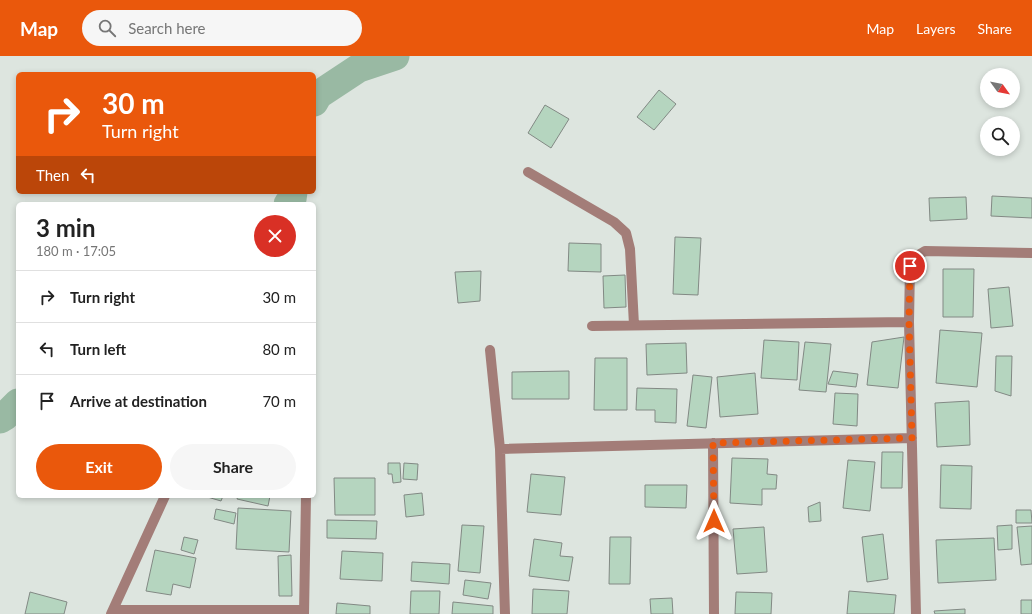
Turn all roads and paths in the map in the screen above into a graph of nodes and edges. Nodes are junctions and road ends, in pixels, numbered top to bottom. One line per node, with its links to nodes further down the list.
1 (528, 172): 4 (street)
2 (1032, 253): 3 (street)
3 (909, 322): 4 (street); 7 (street)
4 (634, 325): 5 (street)
5 (592, 326)
6 (490, 350): 9 (street)
7 (912, 438): 8 (street); 16 (street)
8 (713, 443): 9 (street); 15 (street)
9 (500, 449): 14 (street)
10 (164, 498): 12 (street)
11 (306, 498): 13 (street)
12 (112, 612): 13 (street)
13 (304, 612)
14 (505, 614)
15 (714, 614)
16 (916, 614)

